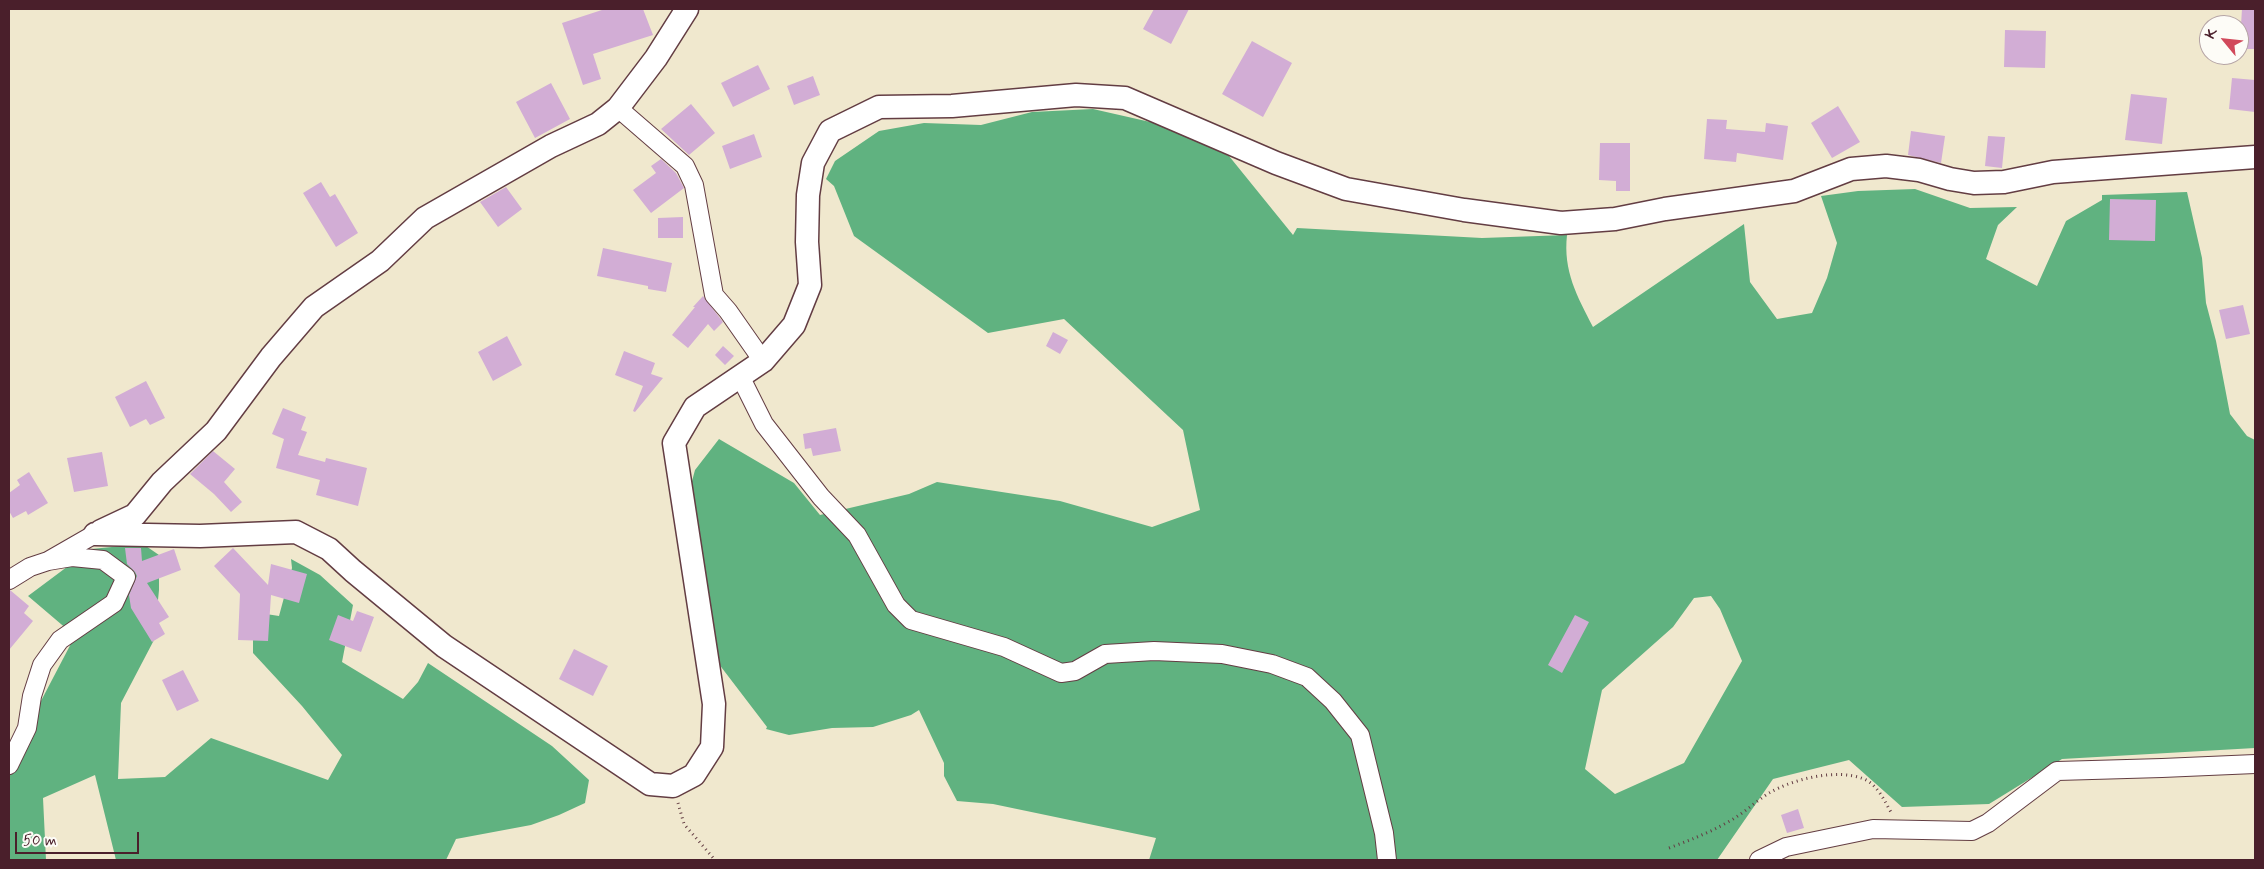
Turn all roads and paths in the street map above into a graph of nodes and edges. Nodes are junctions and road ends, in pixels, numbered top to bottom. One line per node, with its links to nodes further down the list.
1 (687, 9): 2 (street)
2 (618, 108): 4 (street); 6 (street)
3 (2255, 157): 4 (street)
4 (763, 361): 5 (street)
5 (740, 376): 11 (street); 15 (street)
6 (95, 534): 7 (street); 11 (street)
7 (48, 561): 8 (street); 10 (street)
8 (9, 580)
9 (2255, 764): 12 (street)
10 (9, 765)
11 (673, 786): 14 (path)
12 (1900, 828): 13 (path); 16 (street)
13 (1669, 848)
14 (715, 860)
15 (1387, 860)
16 (1759, 860)

